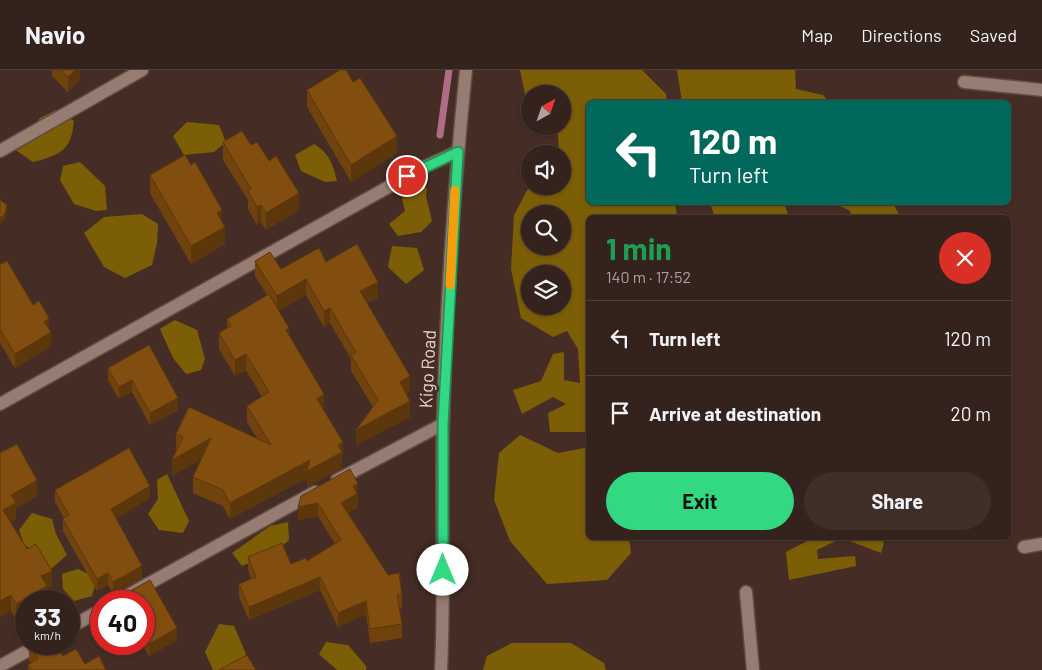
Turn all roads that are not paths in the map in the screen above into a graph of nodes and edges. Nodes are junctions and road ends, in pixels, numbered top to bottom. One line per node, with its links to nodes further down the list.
1 (142, 70): 5 (street)
2 (466, 70): 6 (street, Kigo Road)
3 (964, 82): 4 (street)
4 (1042, 90)
5 (0, 151)
6 (458, 152): 7 (street); 8 (street, Kigo Road)
7 (0, 404)
8 (443, 424): 11 (street); 15 (street, Kigo Road)
9 (1042, 544): 10 (street)
10 (1024, 547)
11 (137, 590)
12 (746, 592): 16 (street)
13 (20, 655): 14 (street)
14 (2, 665)
15 (441, 670)
16 (754, 670)

